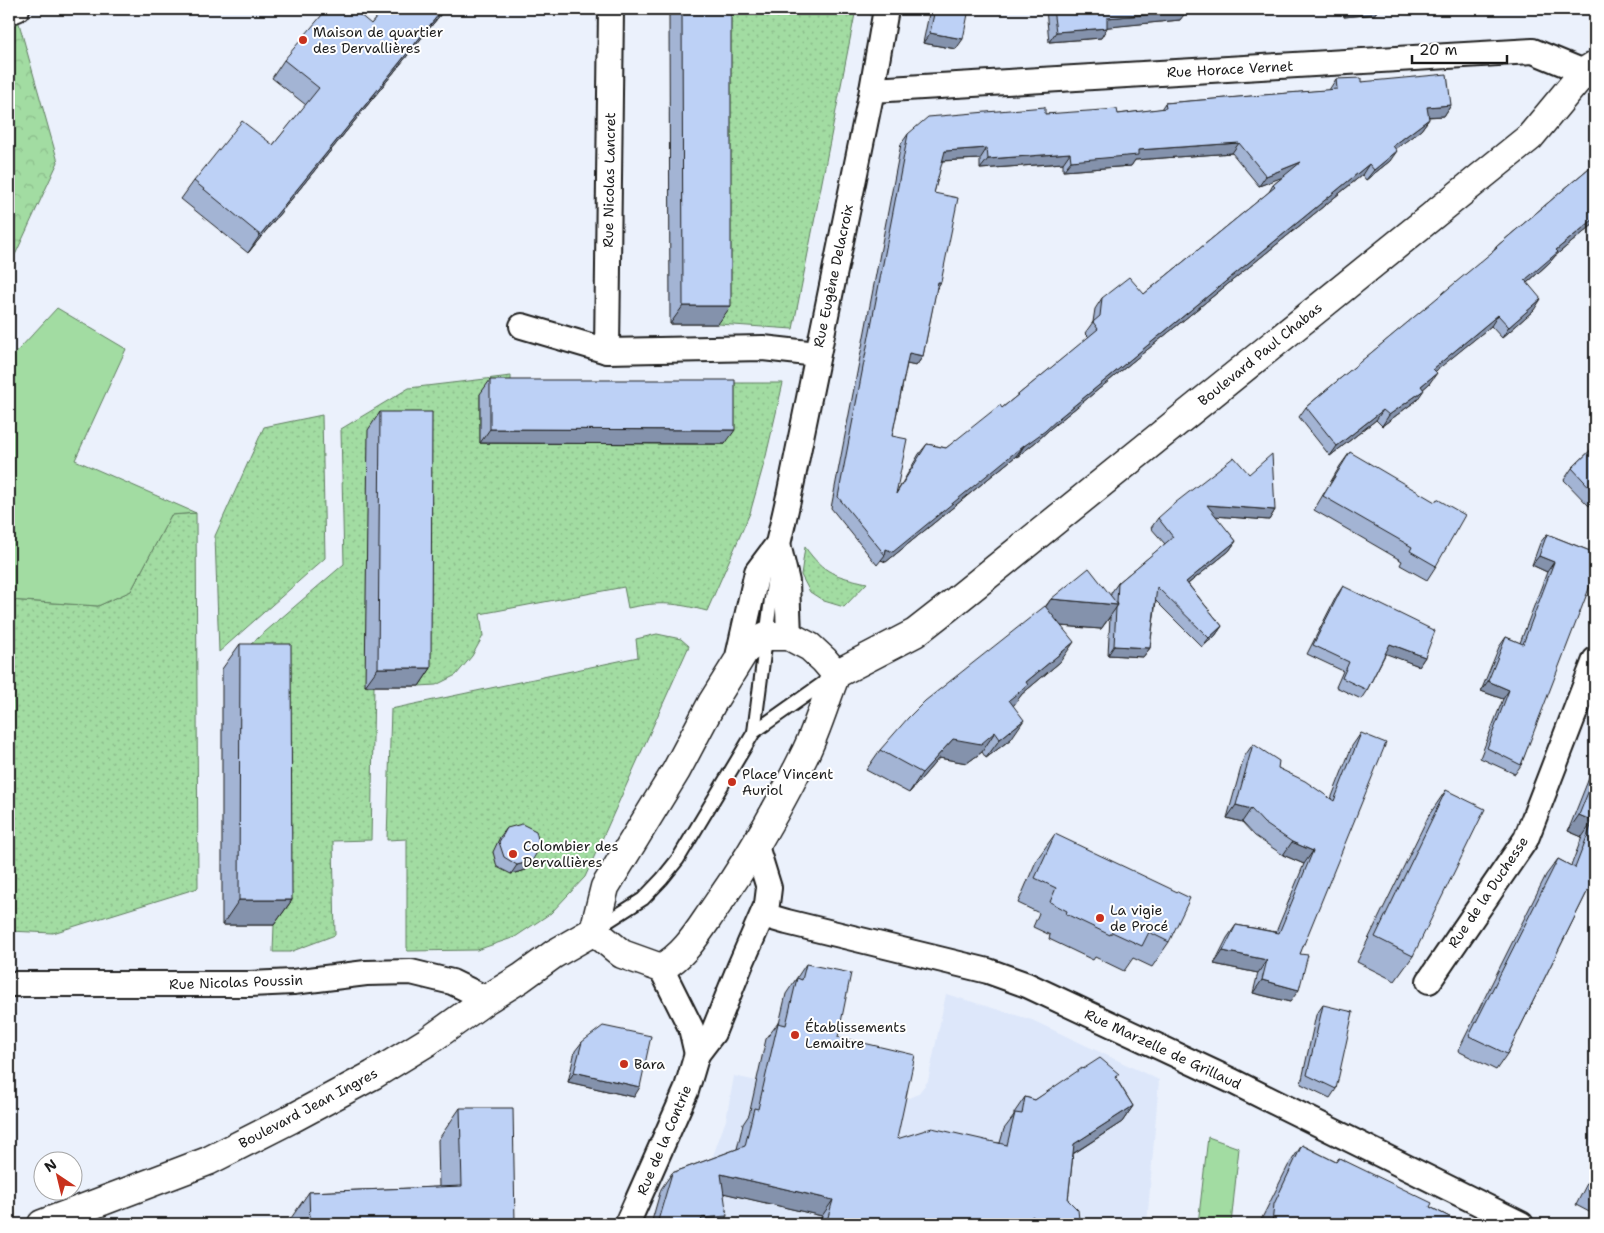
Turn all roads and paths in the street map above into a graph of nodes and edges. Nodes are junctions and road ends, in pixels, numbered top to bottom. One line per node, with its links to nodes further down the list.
1 (17, 9): 4 (street)
2 (611, 9): 8 (street, Rue Nicolas Lancret)
3 (886, 9): 6 (street, Rue Eugène Delacroix)
4 (9, 12)
5 (1590, 68): 6 (street, Rue Horace Vernet); 14 (main road, Boulevard Paul Chabas)
6 (872, 90): 9 (street, Rue Eugène Delacroix)
7 (522, 326): 8 (street)
8 (607, 351): 9 (street)
9 (817, 354): 10 (street, Rue Eugène Delacroix)
10 (778, 544): 11 (street); 13 (street)
11 (777, 636): 13 (main road); 14 (main road); 15 (lane)
12 (1595, 660): 20 (street, Rue de la Duchesse)
13 (737, 661): 18 (main road)
14 (836, 674): 15 (lane); 16 (main road)
15 (754, 732): 18 (lane)
16 (756, 846): 17 (street); 19 (main road)
17 (763, 915): 23 (street); 26 (street, Rue Marzelle de Grillaud)
18 (594, 931): 19 (main road); 22 (main road, Boulevard Jean Ingres)
19 (661, 968): 23 (street)
20 (1429, 981)
21 (9, 984): 22 (street, Rue Nicolas Poussin)
22 (487, 999): 24 (main road, Boulevard Jean Ingres)
23 (698, 1054): 25 (street, Rue de la Contrie)
24 (42, 1224)
25 (627, 1224)
26 (1521, 1224)

